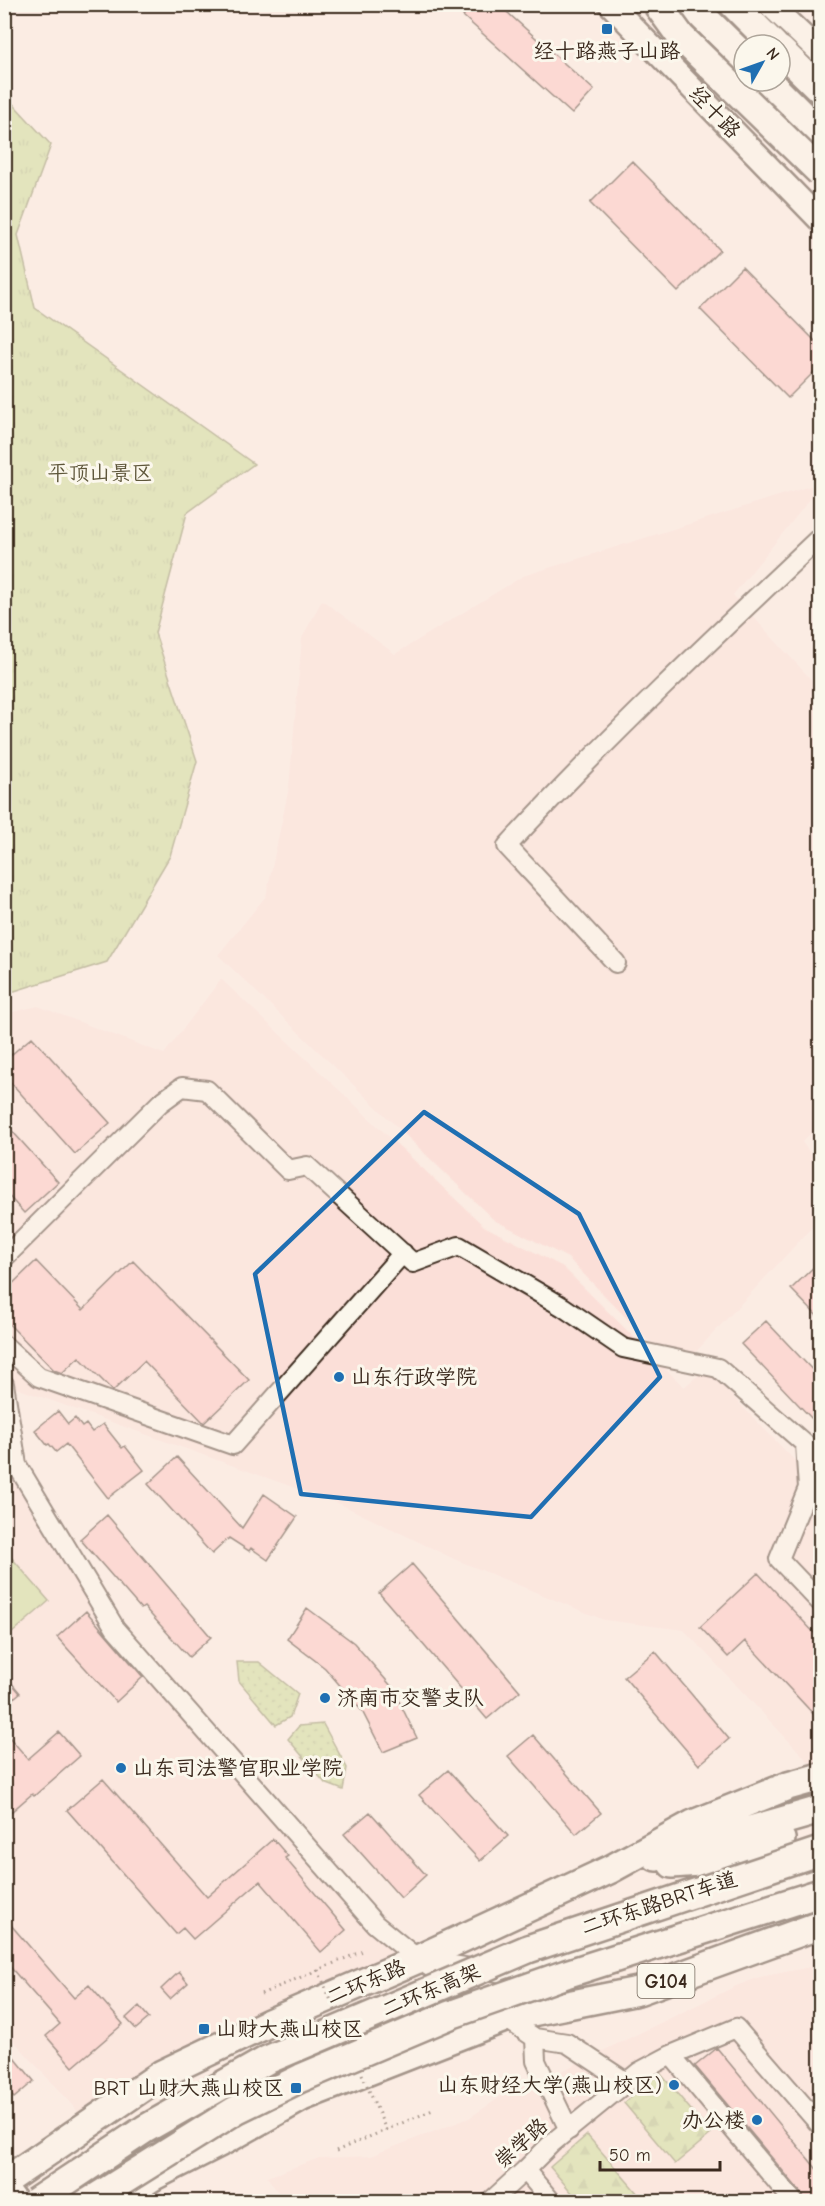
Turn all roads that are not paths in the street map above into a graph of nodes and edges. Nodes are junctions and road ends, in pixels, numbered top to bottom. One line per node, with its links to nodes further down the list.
1 (610, 4): 14 (main road, 经十路)
2 (657, 4): 13 (highway, bridge)
3 (690, 4): 7 (highway)
4 (733, 4): 6 (highway)
5 (769, 4): 8 (main road)
6 (762, 33)
7 (732, 45)
8 (820, 52)
9 (792, 62): 10 (highway)
10 (820, 89)
11 (780, 93): 12 (highway)
12 (820, 133)
13 (820, 172)
14 (820, 220)
15 (820, 537): 16 (street)
16 (616, 963)
17 (403, 1253): 18 (street); 19 (street); 21 (street)
18 (4, 1258)
19 (4, 1345)
20 (4, 1384): 31 (street)
21 (820, 1602)
22 (820, 1777): 26 (highway, 二环东路)
23 (820, 1810): 26 (highway)
24 (820, 1827): 26 (highway, 二环东路)
25 (820, 1851): 43 (highway, 二环东高架, bridge)
26 (611, 1869): 31 (highway, 二环东路)
27 (820, 1875): 32 (street, 二环东路BRT车道)
28 (820, 1894): 33 (highway); 44 (highway, 二环东高架, bridge)
29 (820, 1910): 33 (highway)
30 (820, 1925): 33 (highway, G104)
31 (418, 1959): 32 (street, 二环东路BRT车道); 34 (street); 41 (highway, 二环东路)
32 (510, 1974): 34 (street)
33 (538, 2011): 34 (highway, G104)
34 (507, 2017): 35 (street); 45 (highway, G104)
35 (535, 2038): 37 (street); 39 (street)
36 (671, 2055): 37 (street, 崇学路); 38 (street, 崇学路); 48 (street)
37 (626, 2082): 39 (street, 崇学路)
38 (820, 2125)
39 (569, 2130): 40 (street, 崇学路)
40 (525, 2170): 46 (street, 崇学路); 47 (street)
41 (4, 2183): 42 (main road)
42 (17, 2202)
43 (35, 2202)
44 (89, 2202)
45 (114, 2202)
46 (490, 2202)
47 (552, 2202)
48 (794, 2202)

